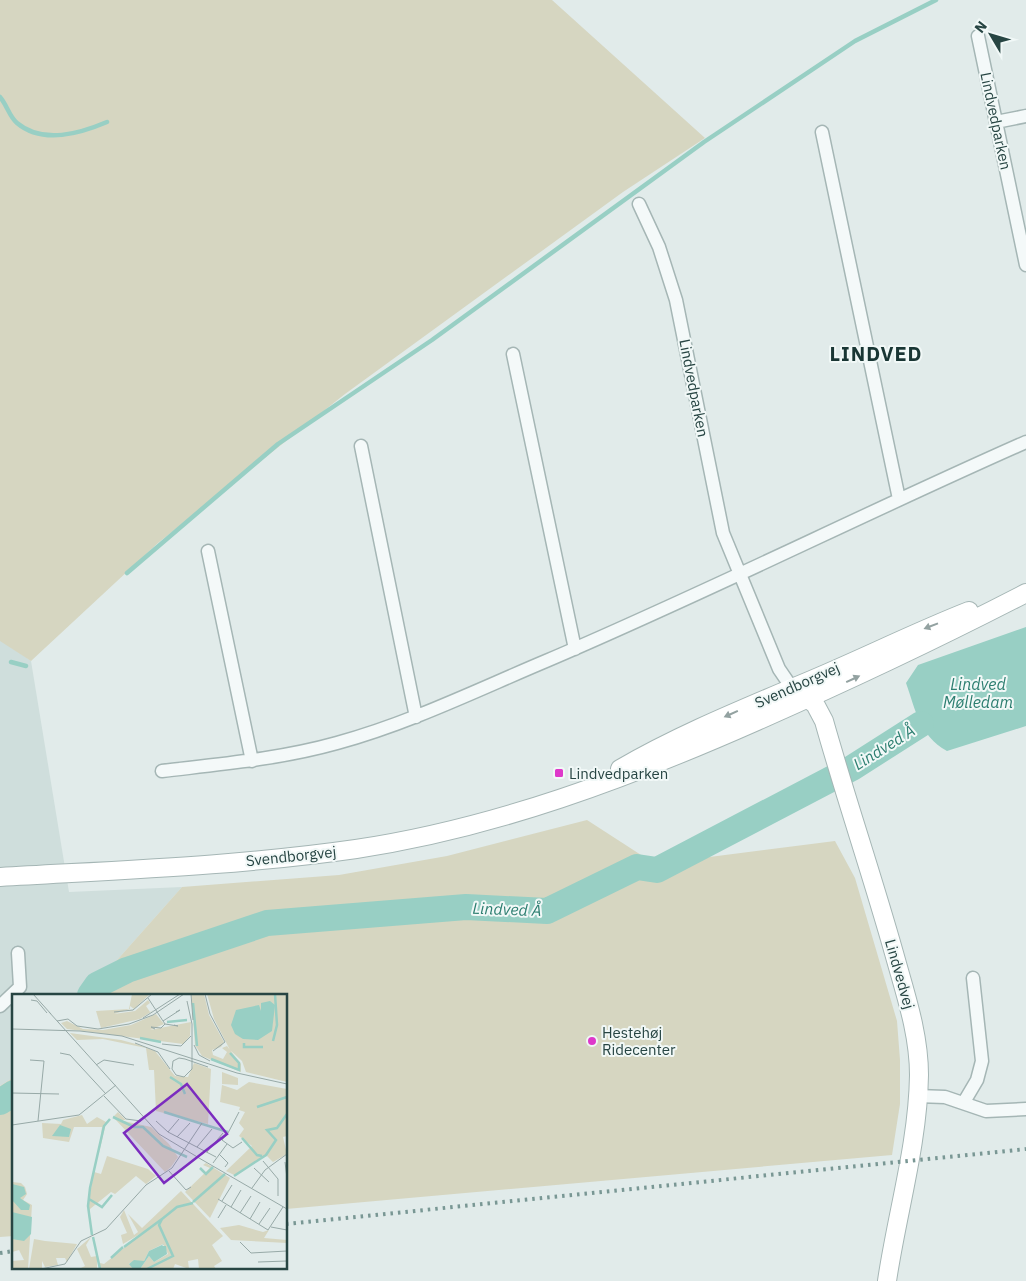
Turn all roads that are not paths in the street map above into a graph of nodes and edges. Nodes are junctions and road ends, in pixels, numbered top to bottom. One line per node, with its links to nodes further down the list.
1 (978, 36): 3 (street, Lindvedparken)
2 (1026, 116): 3 (street)
3 (996, 122): 6 (street, Lindvedparken)
4 (822, 132): 10 (street)
5 (638, 204): 12 (street, Lindvedparken)
6 (1026, 266)
7 (513, 354): 14 (street)
8 (1026, 442): 10 (street)
9 (361, 446): 17 (street)
10 (899, 499): 12 (street)
11 (208, 551): 18 (street)
12 (739, 575): 14 (street); 15 (street, Lindvedparken)
13 (1026, 592): 15 (main road, Svendborgvej, one-way to 15); 16 (main road, Svendborgvej, one-way to 13)
14 (575, 648): 17 (street)
15 (792, 688): 16 (main road, Lindvedvej); 20 (main road, Svendborgvej, one-way to 20)
16 (809, 699): 20 (main road, Svendborgvej); 27 (main road, Lindvedvej)
17 (416, 717): 18 (street)
18 (252, 761): 19 (street)
19 (162, 771)
20 (576, 794): 21 (main road, Svendborgvej)
21 (0, 877)
22 (18, 954): 24 (street)
23 (973, 978): 28 (street)
24 (13, 994)
25 (12, 995): 26 (street)
26 (0, 1006)
27 (917, 1096): 28 (street); 30 (main road, Lindvedvej)
28 (964, 1102): 29 (street)
29 (1026, 1109)
30 (887, 1281)

